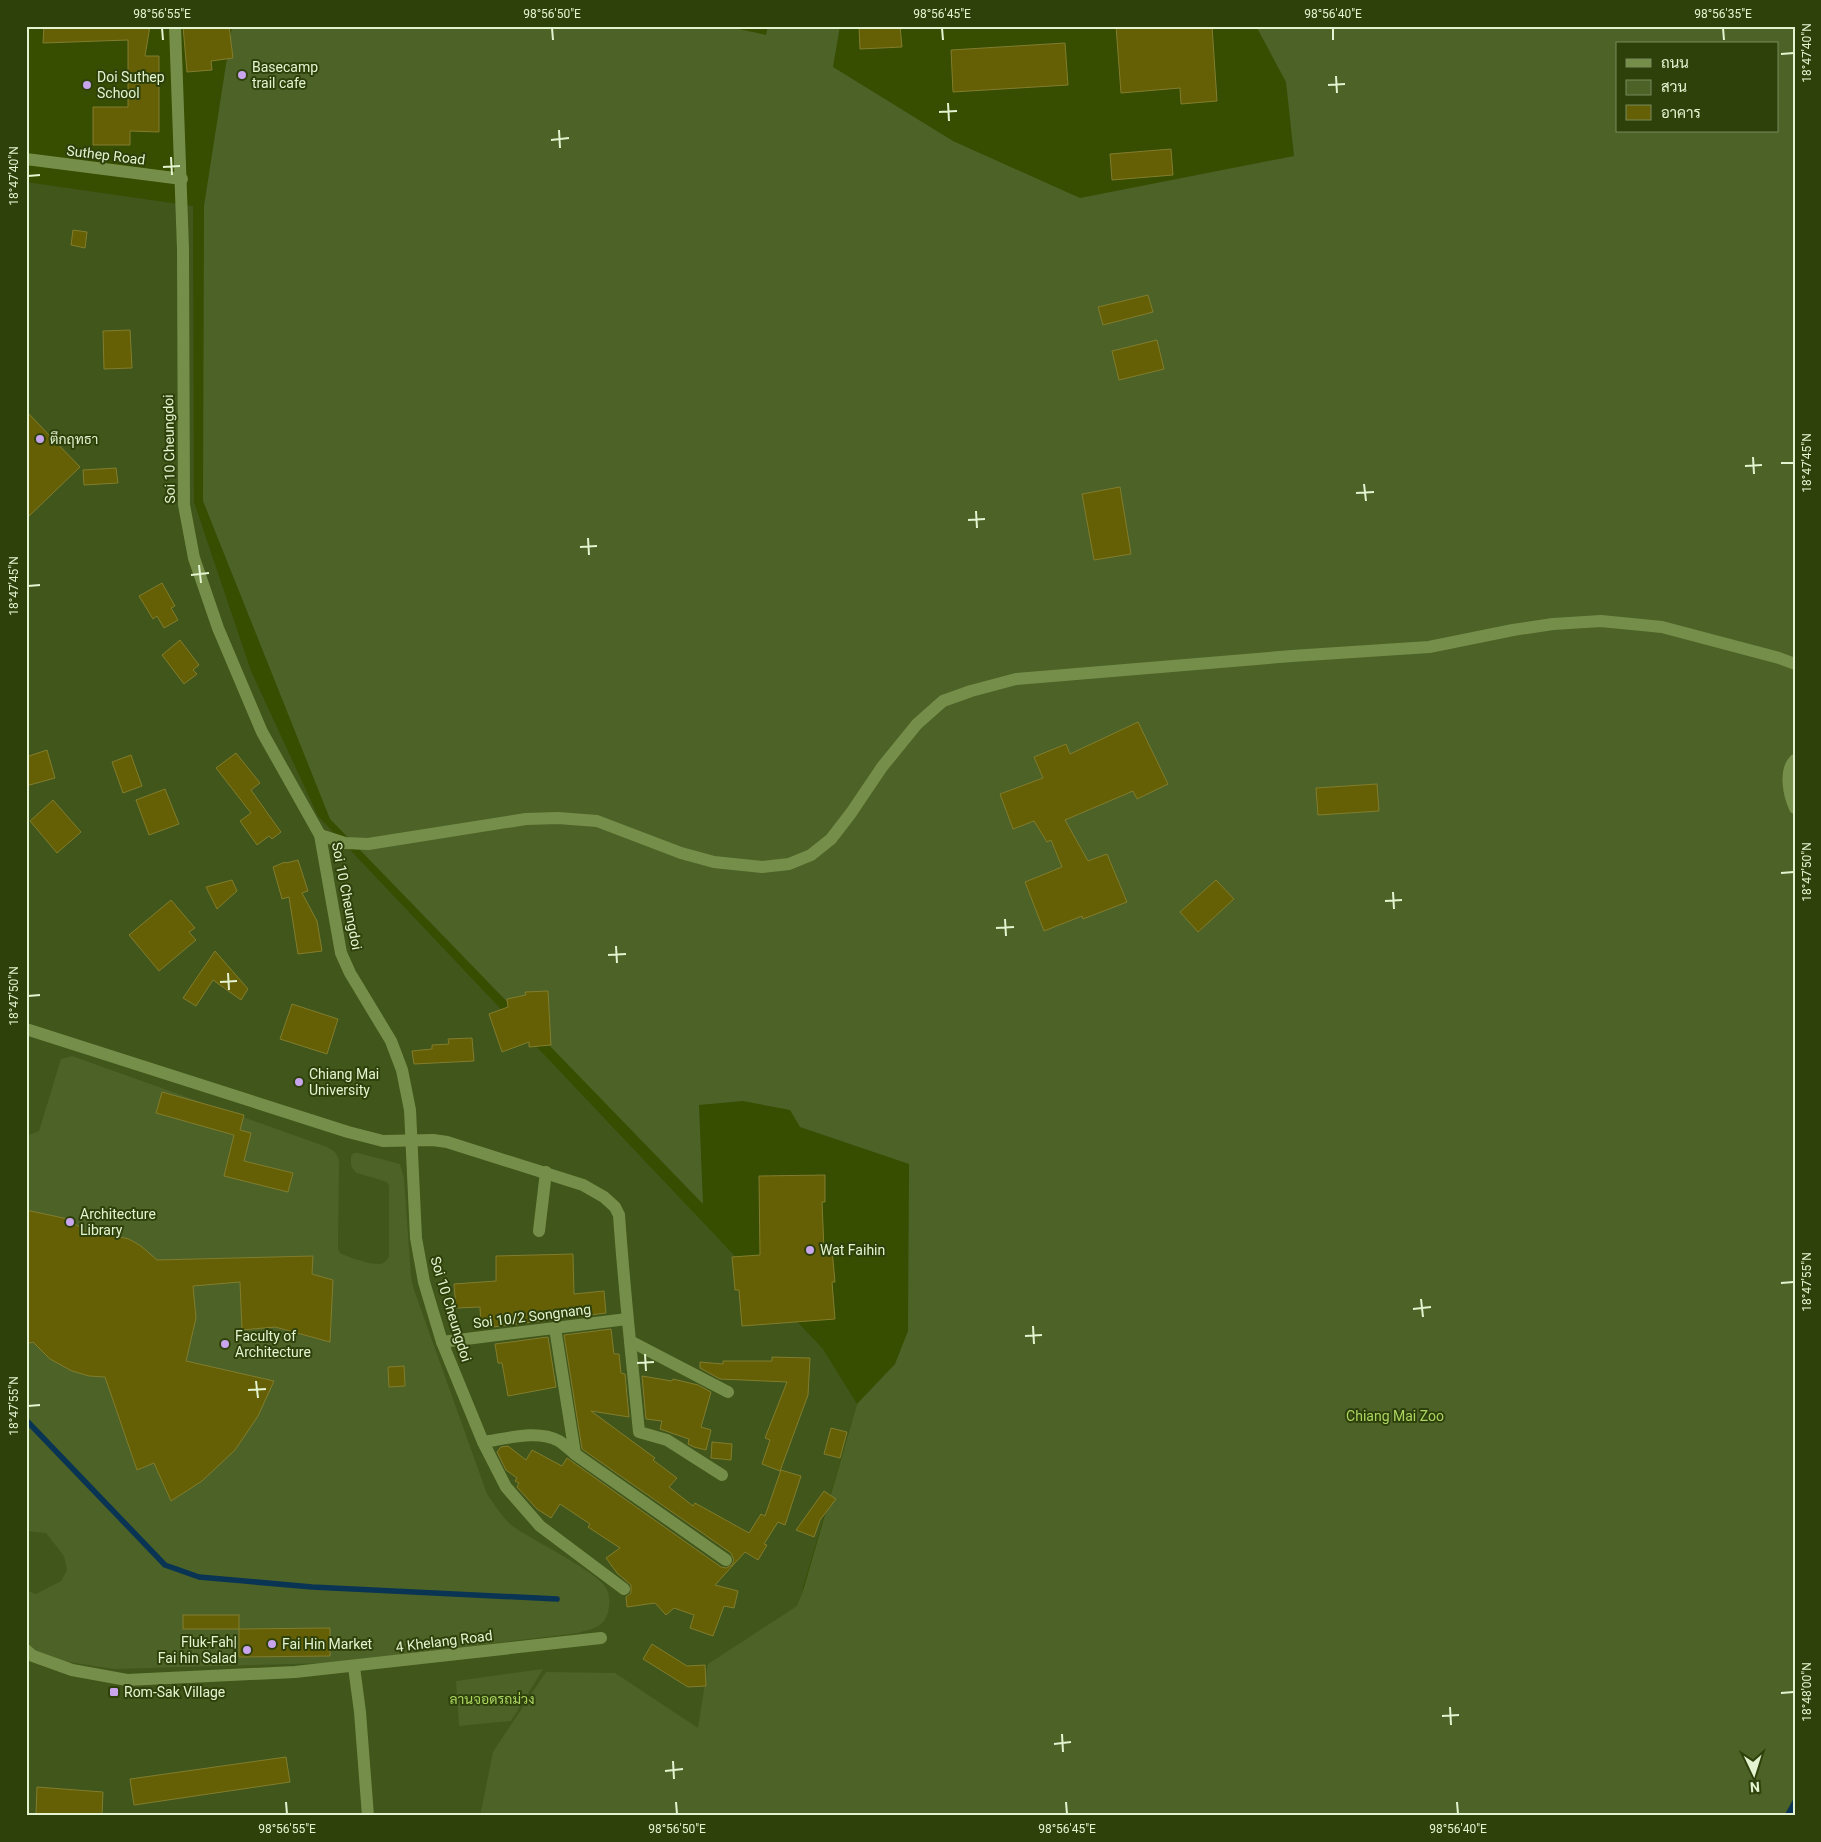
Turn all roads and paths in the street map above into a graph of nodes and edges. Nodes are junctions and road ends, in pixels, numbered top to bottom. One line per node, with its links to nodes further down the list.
1 (176, 26): 3 (street, Soi 10 Cheungdoi)
2 (26, 159): 3 (street, Suthep Road)
3 (182, 180): 7 (street, Soi 10 Cheungdoi)
4 (1795, 664): 7 (street)
5 (1795, 760): 6 (street)
6 (1795, 808)
7 (320, 835): 9 (street, Soi 10 Cheungdoi)
8 (26, 1029): 9 (street)
9 (412, 1140): 10 (street); 15 (street, Soi 10 Cheungdoi)
10 (546, 1172): 11 (street); 12 (street)
11 (539, 1231)
12 (627, 1319): 13 (street, Soi 10/2 Songnang); 14 (street)
13 (555, 1328): 15 (street, Soi 10/2 Songnang); 18 (street)
14 (630, 1341): 16 (street); 19 (street)
15 (442, 1342): 17 (street, Soi 10 Cheungdoi)
16 (728, 1392)
17 (483, 1442): 18 (street); 21 (street, Soi 10 Cheungdoi)
18 (574, 1454): 20 (street)
19 (722, 1475)
20 (726, 1560)
21 (624, 1590)
22 (601, 1638): 24 (street, 4 Khelang Road)
23 (26, 1650): 24 (street, 4 Khelang Road)
24 (354, 1666): 25 (street)
25 (368, 1816)

